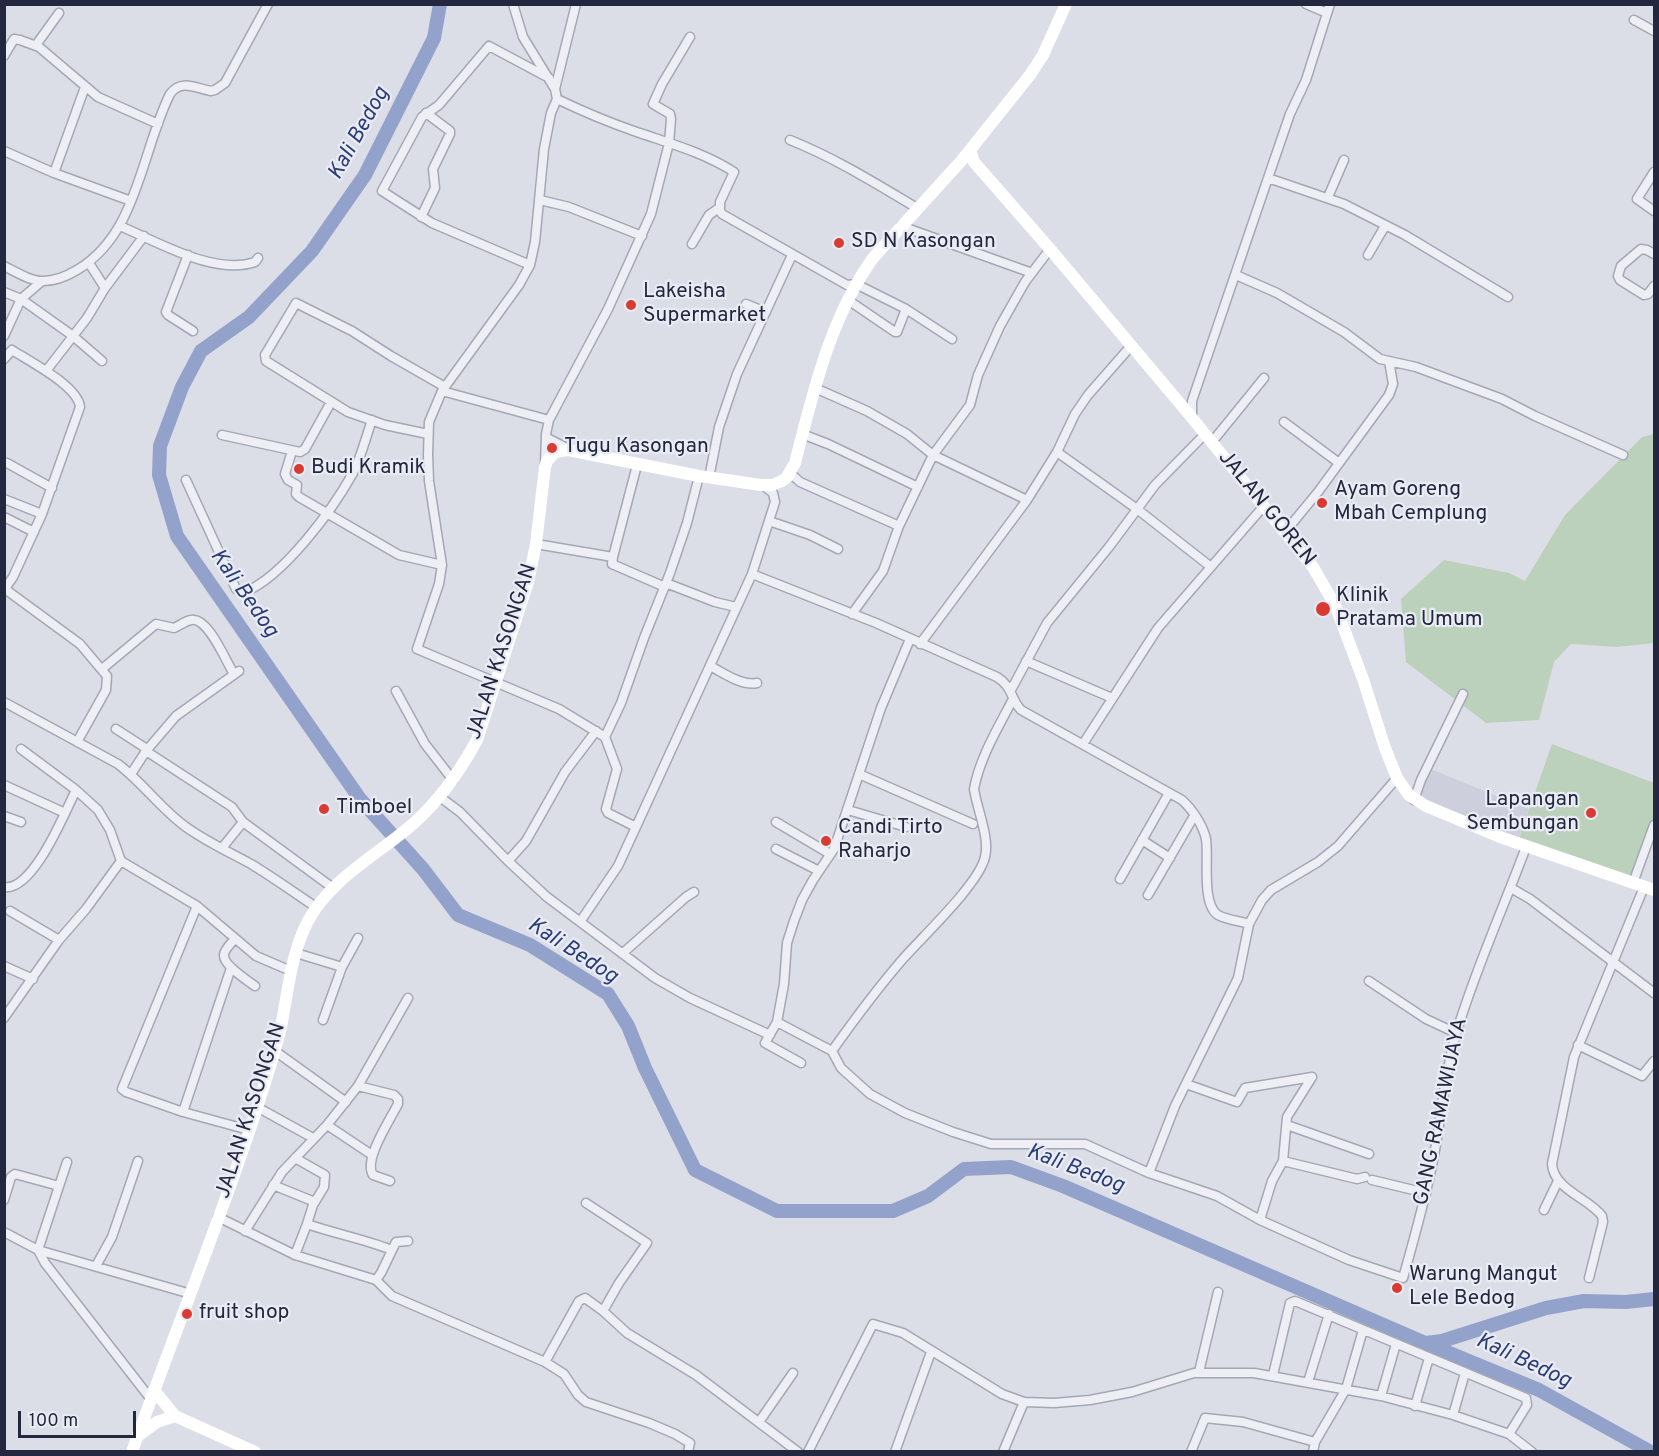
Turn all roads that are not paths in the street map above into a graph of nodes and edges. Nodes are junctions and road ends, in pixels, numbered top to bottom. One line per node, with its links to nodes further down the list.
1 (268, 4): 18 (street)
2 (513, 4): 13 (street)
3 (576, 4): 15 (street)
4 (1066, 4): 22 (main road)
5 (1306, 4): 6 (street)
6 (1329, 8): 26 (street)
7 (59, 13): 11 (street)
8 (1634, 20): 9 (street)
9 (1654, 31)
10 (690, 37): 20 (street)
11 (36, 45): 12 (street); 14 (street)
12 (5, 54)
13 (550, 79): 15 (street); 17 (street)
14 (85, 87): 18 (street); 25 (street)
15 (555, 88): 16 (street)
16 (557, 99): 20 (street); 28 (street)
17 (426, 113): 33 (street); 33 (street)
18 (158, 124): 29 (street)
19 (790, 140): 31 (street)
20 (669, 143): 30 (street); 38 (street)
21 (4, 151): 25 (street)
22 (969, 158): 31 (main road); 40 (main road, JALAN GOREN)
23 (1344, 160): 27 (street)
24 (1654, 172): 32 (street)
25 (54, 173): 29 (street)
26 (1268, 178): 27 (street); 50 (street)
27 (1328, 197): 36 (street)
28 (540, 200): 38 (street); 47 (street)
29 (130, 201): 34 (street)
30 (719, 208): 39 (street); 43 (street)
31 (917, 208): 35 (main road)
32 (1654, 211)
33 (421, 217): 47 (street)
34 (120, 226): 37 (street); 46 (street)
35 (901, 226): 49 (street); 52 (main road)
36 (1385, 226): 44 (street); 56 (street)
37 (144, 236): 42 (street); 54 (street)
38 (642, 236): 80 (street)
39 (692, 244)
40 (1050, 249): 49 (street); 66 (main road, JALAN GOREN)
41 (1654, 254): 53 (street)
42 (188, 255): 45 (street); 62 (street)
43 (792, 255): 52 (street); 61 (street)
44 (1368, 255)
45 (258, 258)
46 (89, 263): 51 (street); 54 (street)
47 (530, 265): 74 (street)
48 (4, 266): 51 (street)
49 (1032, 273): 90 (street)
50 (1236, 275): 70 (street); 75 (street)
51 (42, 281): 57 (street)
52 (856, 284): 58 (main road); 60 (street)
53 (1654, 286)
54 (105, 288): 63 (street)
55 (4, 292): 57 (street)
56 (1508, 297)
57 (21, 299): 63 (street); 64 (street)
58 (848, 300): 60 (street); 73 (main road)
59 (746, 304): 61 (street)
60 (906, 309): 65 (street)
61 (765, 312): 97 (street)
62 (193, 331)
63 (73, 336): 69 (street); 71 (street)
64 (4, 337): 67 (street)
65 (952, 339)
66 (1131, 346): 77 (main road, JALAN GOREN); 89 (street)
67 (12, 350): 68 (street); 71 (street)
68 (4, 359)
69 (102, 361)
70 (1389, 361): 91 (street); 93 (street)
71 (46, 371): 101 (street)
72 (1264, 378): 86 (street)
73 (815, 388): 83 (main road); 90 (street)
74 (444, 389): 76 (street); 80 (street); 85 (street)
75 (1192, 401): 77 (street); 78 (street)
76 (331, 402): 79 (street); 87 (street)
77 (1179, 402): 78 (main road, JALAN GOREN)
78 (1192, 417): 86 (main road, JALAN GOREN)
79 (372, 420): 85 (street); 107 (street)
80 (549, 420): 82 (street)
81 (1284, 422): 93 (street)
82 (546, 434): 88 (street); 95 (street)
83 (802, 434): 96 (main road); 100 (street)
84 (222, 435): 87 (street)
85 (428, 435): 117 (street)
86 (1209, 438): 104 (main road, JALAN GOREN); 106 (street)
87 (292, 451): 107 (street)
88 (578, 452): 94 (main road); 95 (main road)
89 (1057, 452): 103 (street); 106 (street)
90 (933, 454): 100 (street); 103 (street)
91 (1623, 455)
92 (7, 463): 101 (street)
93 (1339, 463): 113 (street)
94 (637, 465): 97 (main road); 116 (street)
95 (545, 467): 114 (main road, JALAN KASONGAN)
96 (789, 475): 99 (main road); 105 (street); 111 (street)
97 (704, 477): 99 (main road); 120 (street)
98 (186, 480): 107 (street)
99 (761, 485): 105 (street)
100 (918, 487): 111 (street)
101 (52, 488): 108 (street)
102 (4, 499): 108 (street)
103 (1027, 500): 125 (street)
104 (1263, 507): 113 (main road, JALAN GOREN); 118 (street)
105 (773, 509): 110 (street)
106 (1137, 509): 118 (street); 126 (street)
107 (328, 513): 117 (street)
108 (42, 514): 112 (street)
109 (4, 518): 112 (street)
110 (769, 521): 115 (street); 119 (street)
111 (900, 526): 123 (street)
112 (34, 532): 121 (street)
113 (1285, 532): 145 (main road, JALAN GOREN)
114 (536, 544): 116 (street); 129 (main road, JALAN KASONGAN)
115 (838, 549)
116 (613, 557): 120 (street)
117 (442, 565): 129 (street)
118 (1210, 567): 134 (street)
119 (752, 574): 122 (street); 123 (street)
120 (665, 585): 122 (street); 138 (street)
121 (5, 589): 128 (street)
122 (736, 607): 127 (street)
123 (852, 614): 124 (street)
124 (910, 639): 125 (street); 144 (street)
125 (920, 644): 133 (street)
126 (1026, 661): 133 (street); 134 (street)
127 (710, 666): 130 (street); 161 (street)
128 (102, 669): 139 (street); 142 (street)
129 (495, 682): 137 (street); 146 (main road, JALAN KASONGAN)
130 (757, 683)
131 (396, 691): 146 (street)
132 (1463, 694): 151 (street)
133 (1012, 695): 140 (street); 206 (street)
134 (1112, 698): 140 (street)
135 (4, 702): 139 (street)
136 (116, 729): 142 (street)
137 (596, 731): 138 (street); 170 (street)
138 (605, 736): 161 (street)
139 (77, 742): 143 (street)
140 (1083, 744): 149 (street)
141 (21, 749): 148 (street)
142 (147, 750): 143 (street); 157 (street)
143 (131, 774): 165 (street)
144 (859, 774): 152 (street); 159 (street)
145 (1397, 778): 151 (main road, JALAN GOREN); 183 (street)
146 (453, 780): 150 (main road, JALAN KASONGAN)
147 (4, 785): 153 (street)
148 (76, 790): 153 (street); 169 (street)
149 (1169, 793): 155 (street); 163 (street)
150 (440, 797): 170 (street); 175 (main road, JALAN KASONGAN)
151 (1414, 800): 164 (main road, JALAN GOREN)
152 (848, 810): 162 (street); 167 (street)
153 (65, 813): 174 (street)
154 (4, 816): 156 (street)
155 (1194, 816): 168 (street); 183 (street)
156 (21, 822)
157 (243, 822): 165 (street); 175 (street)
158 (776, 822): 167 (street)
159 (973, 824)
160 (1654, 825): 173 (street)
161 (636, 827): 182 (street)
162 (906, 828)
163 (1142, 840): 168 (street); 172 (street)
164 (1526, 847): 173 (main road, JALAN GOREN); 176 (street, GANG RAMAWIJAYA)
165 (222, 848): 180 (street)
166 (776, 849): 171 (street)
167 (830, 854): 171 (street)
168 (1170, 858): 178 (street)
169 (121, 861): 179 (street); 186 (street)
170 (508, 861): 182 (street)
171 (819, 871): 201 (street)
172 (1120, 879)
173 (1644, 886): 189 (street)
174 (4, 887)
175 (333, 888): 180 (main road, JALAN KASONGAN)
176 (1511, 888): 189 (street); 202 (street, GANG RAMAWIJAYA)
177 (694, 892): 188 (street)
178 (1148, 895)
179 (197, 906): 185 (street); 213 (street)
180 (317, 908): 187 (main road, JALAN KASONGAN)
181 (10, 911): 186 (street)
182 (580, 922): 188 (street)
183 (1249, 924): 209 (street)
184 (358, 938): 191 (street)
185 (235, 939): 192 (street); 193 (street)
186 (59, 940): 194 (street)
187 (296, 953): 191 (street); 193 (main road, JALAN KASONGAN)
188 (622, 954): 203 (street)
189 (1613, 964): 197 (street); 204 (street)
190 (4, 966): 194 (street)
191 (342, 967): 200 (street)
192 (231, 968): 196 (street); 213 (street)
193 (291, 971): 205 (main road, JALAN KASONGAN)
194 (33, 980): 199 (street)
195 (1369, 981): 202 (street)
196 (255, 986)
197 (1654, 993)
198 (408, 998): 210 (street)
199 (4, 1018)
200 (323, 1020)
201 (777, 1022): 203 (street); 206 (street)
202 (1456, 1033): 229 (street, GANG RAMAWIJAYA)
203 (770, 1035): 208 (street)
204 (1578, 1045): 207 (street); 226 (street)
205 (275, 1051): 211 (street); 212 (main road, JALAN KASONGAN)
206 (832, 1052): 224 (street)
207 (1654, 1061)
208 (801, 1063)
209 (1186, 1084): 215 (street); 224 (street)
210 (358, 1086): 211 (street); 219 (street)
211 (346, 1102): 214 (street)
212 (257, 1107): 216 (main road, JALAN KASONGAN); 217 (street)
213 (183, 1112): 216 (street)
214 (327, 1125): 217 (street); 219 (street)
215 (1287, 1125): 218 (street); 223 (street)
216 (249, 1130): 234 (main road, JALAN KASONGAN)
217 (313, 1138): 220 (street)
218 (1370, 1154)
219 (372, 1155): 225 (street)
220 (295, 1158): 227 (street); 231 (street)
221 (67, 1161): 228 (street)
222 (138, 1161): 243 (street)
223 (1283, 1161): 229 (street); 235 (street)
224 (1149, 1173): 235 (street)
225 (390, 1181)
226 (1558, 1181): 233 (street); 244 (street)
227 (273, 1185): 231 (street); 237 (street)
228 (59, 1186): 230 (street); 240 (street)
229 (1426, 1193): 235 (street, GANG RAMAWIJAYA)
230 (4, 1200)
231 (315, 1202): 236 (street)
232 (586, 1203): 248 (street)
233 (1544, 1210)
234 (218, 1217): 237 (street); 247 (main road, JALAN KASONGAN)
235 (1260, 1220)
236 (307, 1224): 241 (street); 242 (street)
237 (245, 1231): 242 (street)
238 (4, 1232): 240 (street)
239 (408, 1241): 241 (street)
240 (38, 1250): 243 (street); 261 (street)
241 (392, 1250): 245 (street)
242 (295, 1256): 245 (street)
243 (96, 1266): 247 (street)
244 (1589, 1278)
245 (376, 1280): 254 (street)
246 (1218, 1292): 255 (street)
247 (190, 1294): 261 (main road, JALAN KASONGAN)
248 (603, 1311): 254 (street); 267 (street)
249 (1329, 1314): 250 (street); 258 (street); 259 (street)
250 (1363, 1330): 251 (street); 260 (street)
251 (1396, 1344): 253 (street); 262 (street)
252 (931, 1352): 263 (street); 275 (street); 276 (street)
253 (1429, 1358): 257 (street); 264 (street)
254 (545, 1362): 273 (street)
255 (1200, 1372): 258 (street); 263 (street)
256 (792, 1373): 267 (street)
257 (1465, 1373): 265 (street); 268 (street)
258 (1273, 1375): 259 (street)
259 (1308, 1382): 260 (street)
260 (1346, 1389): 262 (street); 270 (street)
261 (152, 1394): 266 (main road); 269 (main road, JALAN KASONGAN)
262 (1381, 1396): 264 (street)
263 (1024, 1402): 277 (street)
264 (1415, 1406): 265 (street)
265 (1453, 1415): 268 (street)
266 (175, 1416): 269 (main road); 272 (main road)
267 (759, 1422): 274 (street)
268 (1509, 1434): 279 (street)
269 (138, 1436): 271 (main road, JALAN KASONGAN)
270 (1314, 1447): 278 (street)
271 (132, 1452)
272 (255, 1452)
273 (688, 1452)
274 (798, 1452)
275 (808, 1452)
276 (895, 1452)
277 (1003, 1452)
278 (1191, 1452)
279 (1532, 1452)

